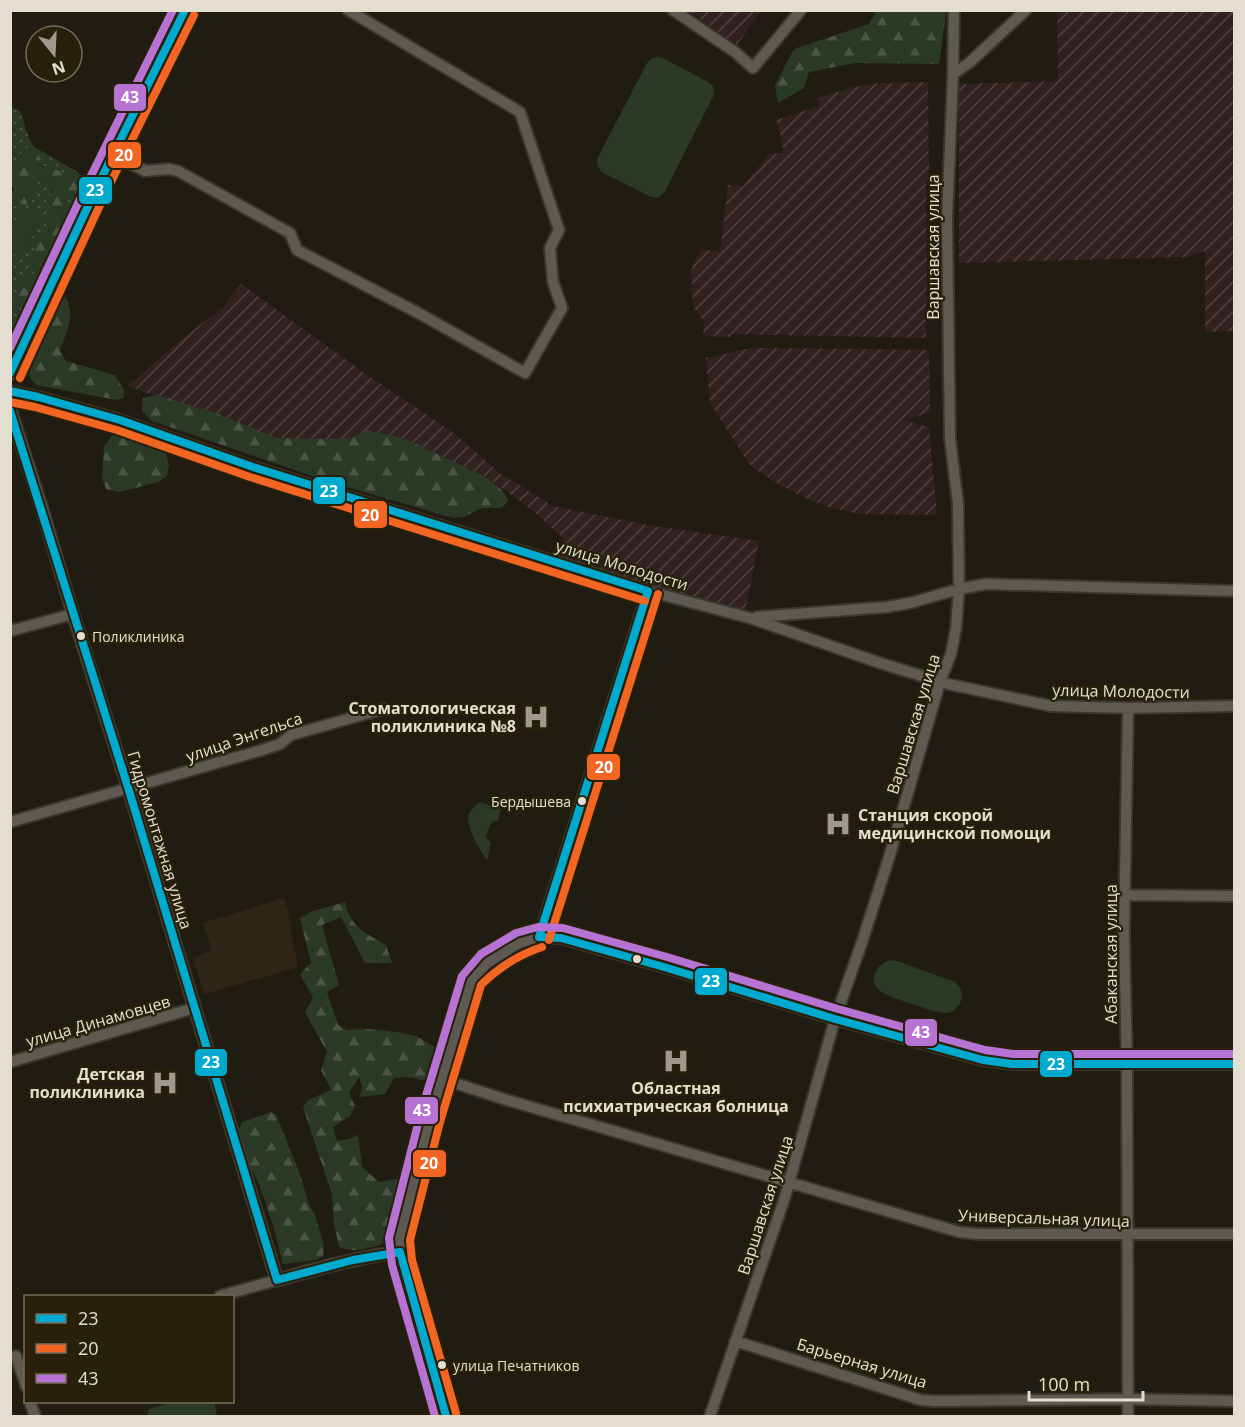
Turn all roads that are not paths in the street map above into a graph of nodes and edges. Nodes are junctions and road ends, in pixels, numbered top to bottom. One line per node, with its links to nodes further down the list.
1 (185, 10): 8 (main road)
2 (348, 10): 8 (street)
3 (673, 10): 4 (street)
4 (801, 10)
5 (954, 10): 7 (street, Варшавская улица)
6 (1026, 10): 7 (street)
7 (953, 74): 12 (street, Варшавская улица)
8 (114, 154): 9 (main road)
9 (10, 374)
10 (10, 391): 13 (street, улица Молодости)
11 (10, 409): 15 (main road, Гидромонтажная улица)
12 (959, 589): 14 (street); 16 (street); 18 (street, Варшавская улица)
13 (648, 591): 16 (street, улица Молодости); 26 (street)
14 (1234, 591)
15 (73, 614): 17 (street); 22 (main road, Гидромонтажная улица)
16 (750, 618): 18 (street, улица Молодости)
17 (10, 631)
18 (940, 682): 20 (street, улица Молодости); 28 (street, Варшавская улица)
19 (1234, 706): 20 (street, улица Молодости)
20 (1128, 708): 24 (street, Абаканская улица)
21 (383, 709): 22 (street, улица Энгельса)
22 (128, 788): 23 (street, улица Энгельса); 27 (main road, Гидромонтажная улица)
23 (10, 822)
24 (1125, 895): 25 (street); 30 (street, Абаканская улица)
25 (1234, 896)
26 (539, 937): 28 (street); 32 (street)
27 (194, 1008): 29 (street, улица Динамовцев); 37 (main road, Гидромонтажная улица)
28 (835, 1019): 30 (street); 33 (street, Варшавская улица)
29 (10, 1062)
30 (1127, 1064): 31 (street); 35 (street, Абаканская улица)
31 (1234, 1064)
32 (442, 1079): 33 (street, Универсальная улица); 36 (street)
33 (789, 1182): 35 (street, Универсальная улица); 39 (street, Варшавская улица)
34 (1234, 1234): 35 (street, Универсальная улица)
35 (1127, 1235): 42 (street, Абаканская улица)
36 (400, 1252): 37 (main road); 44 (main road)
37 (277, 1280): 38 (street)
38 (224, 1295)
39 (735, 1341): 42 (street, Барьерная улица); 45 (street, Варшавская улица)
40 (17, 1355): 41 (street)
41 (24, 1379)
42 (1128, 1400): 43 (street, Барьерная улица); 46 (street, Абаканская улица)
43 (1234, 1401)
44 (446, 1416)
45 (710, 1416)
46 (1128, 1416)

